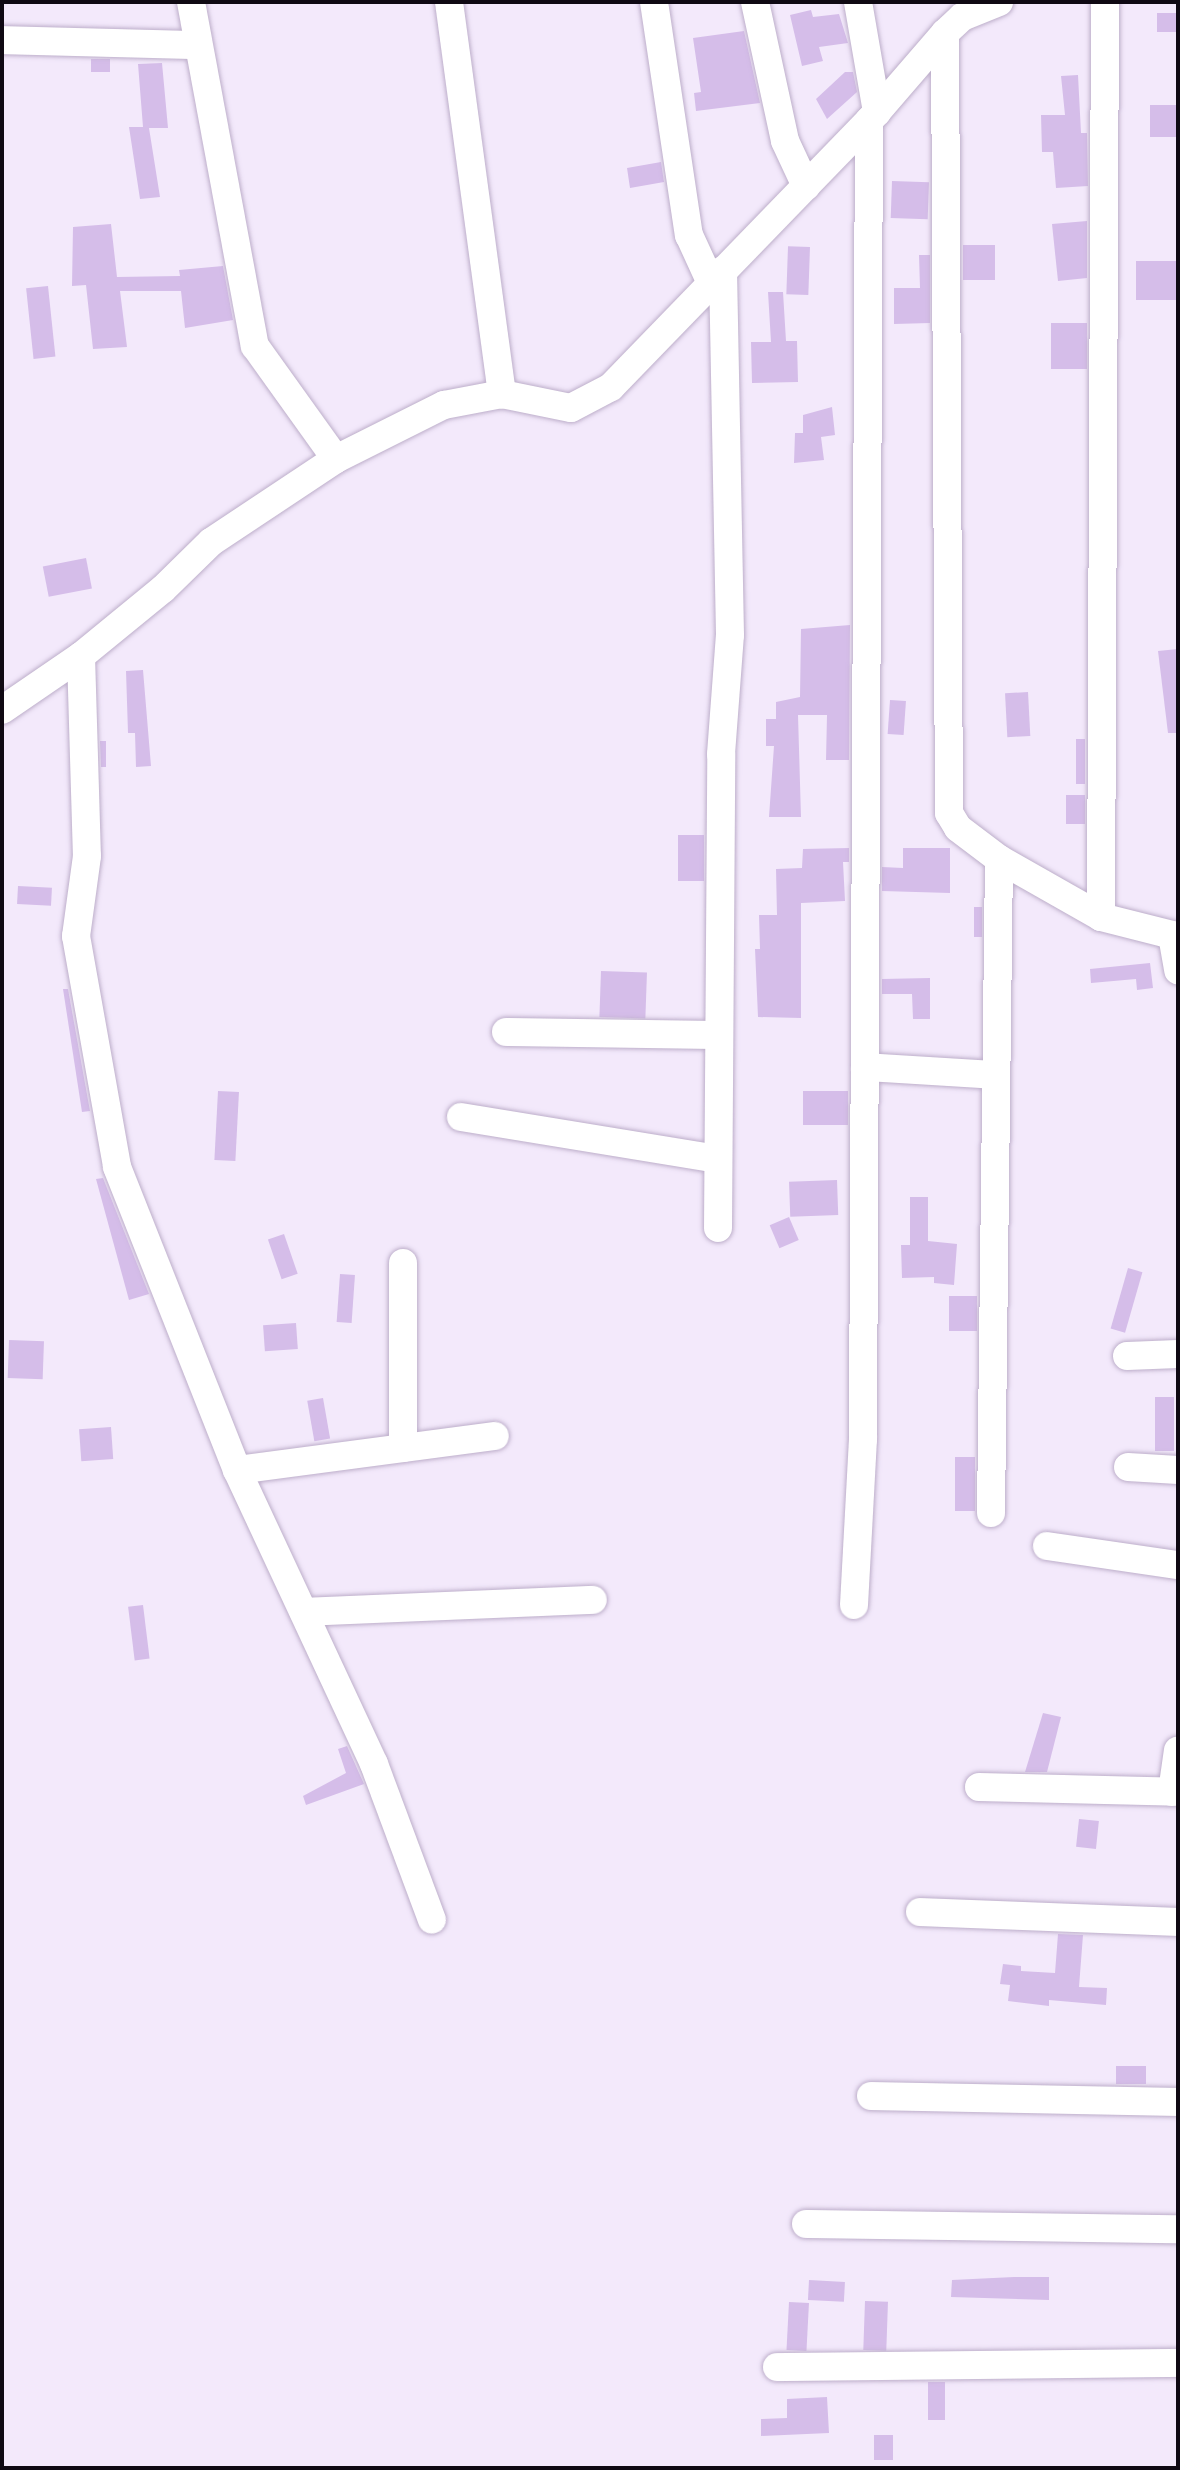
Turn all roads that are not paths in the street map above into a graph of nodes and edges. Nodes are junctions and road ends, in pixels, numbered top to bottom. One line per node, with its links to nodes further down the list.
1 (191, 2): 10 (street)
2 (449, 2): 14 (street)
3 (654, 2): 13 (street)
4 (755, 2): 12 (street)
5 (858, 2): 11 (street)
6 (999, 2): 8 (street)
7 (1105, 2): 19 (street)
8 (956, 17): 11 (street); 18 (street)
9 (2, 40): 10 (street)
10 (197, 45): 15 (street)
11 (873, 116): 12 (street); 23 (street)
12 (806, 186): 13 (street)
13 (717, 277): 14 (street); 22 (street)
14 (502, 394): 15 (street)
15 (336, 459): 16 (street)
16 (80, 656): 17 (street); 34 (street)
17 (2, 710)
18 (999, 859): 19 (street); 24 (street)
19 (1101, 917): 20 (street)
20 (1178, 970)
21 (506, 1032): 22 (street)
22 (718, 1035): 26 (street)
23 (865, 1067): 24 (street); 40 (street)
24 (996, 1074): 36 (street)
25 (461, 1117): 26 (street)
26 (718, 1159): 27 (street)
27 (718, 1228)
28 (403, 1264): 32 (street)
29 (1178, 1353): 30 (street)
30 (1127, 1356)
31 (495, 1436): 32 (street)
32 (403, 1448): 34 (street)
33 (1128, 1467): 35 (street)
34 (237, 1470): 41 (street)
35 (1178, 1470)
36 (991, 1513)
37 (1047, 1546): 38 (street)
38 (1178, 1565)
39 (593, 1600): 41 (street)
40 (854, 1605)
41 (304, 1612): 46 (street)
42 (1178, 1750): 44 (street)
43 (979, 1787): 44 (street)
44 (1175, 1792)
45 (920, 1912): 47 (street)
46 (432, 1920)
47 (1178, 1922)
48 (871, 2096): 49 (street)
49 (1178, 2102)
50 (806, 2224): 51 (street)
51 (1178, 2229)
52 (1178, 2362): 53 (street)
53 (777, 2367)

